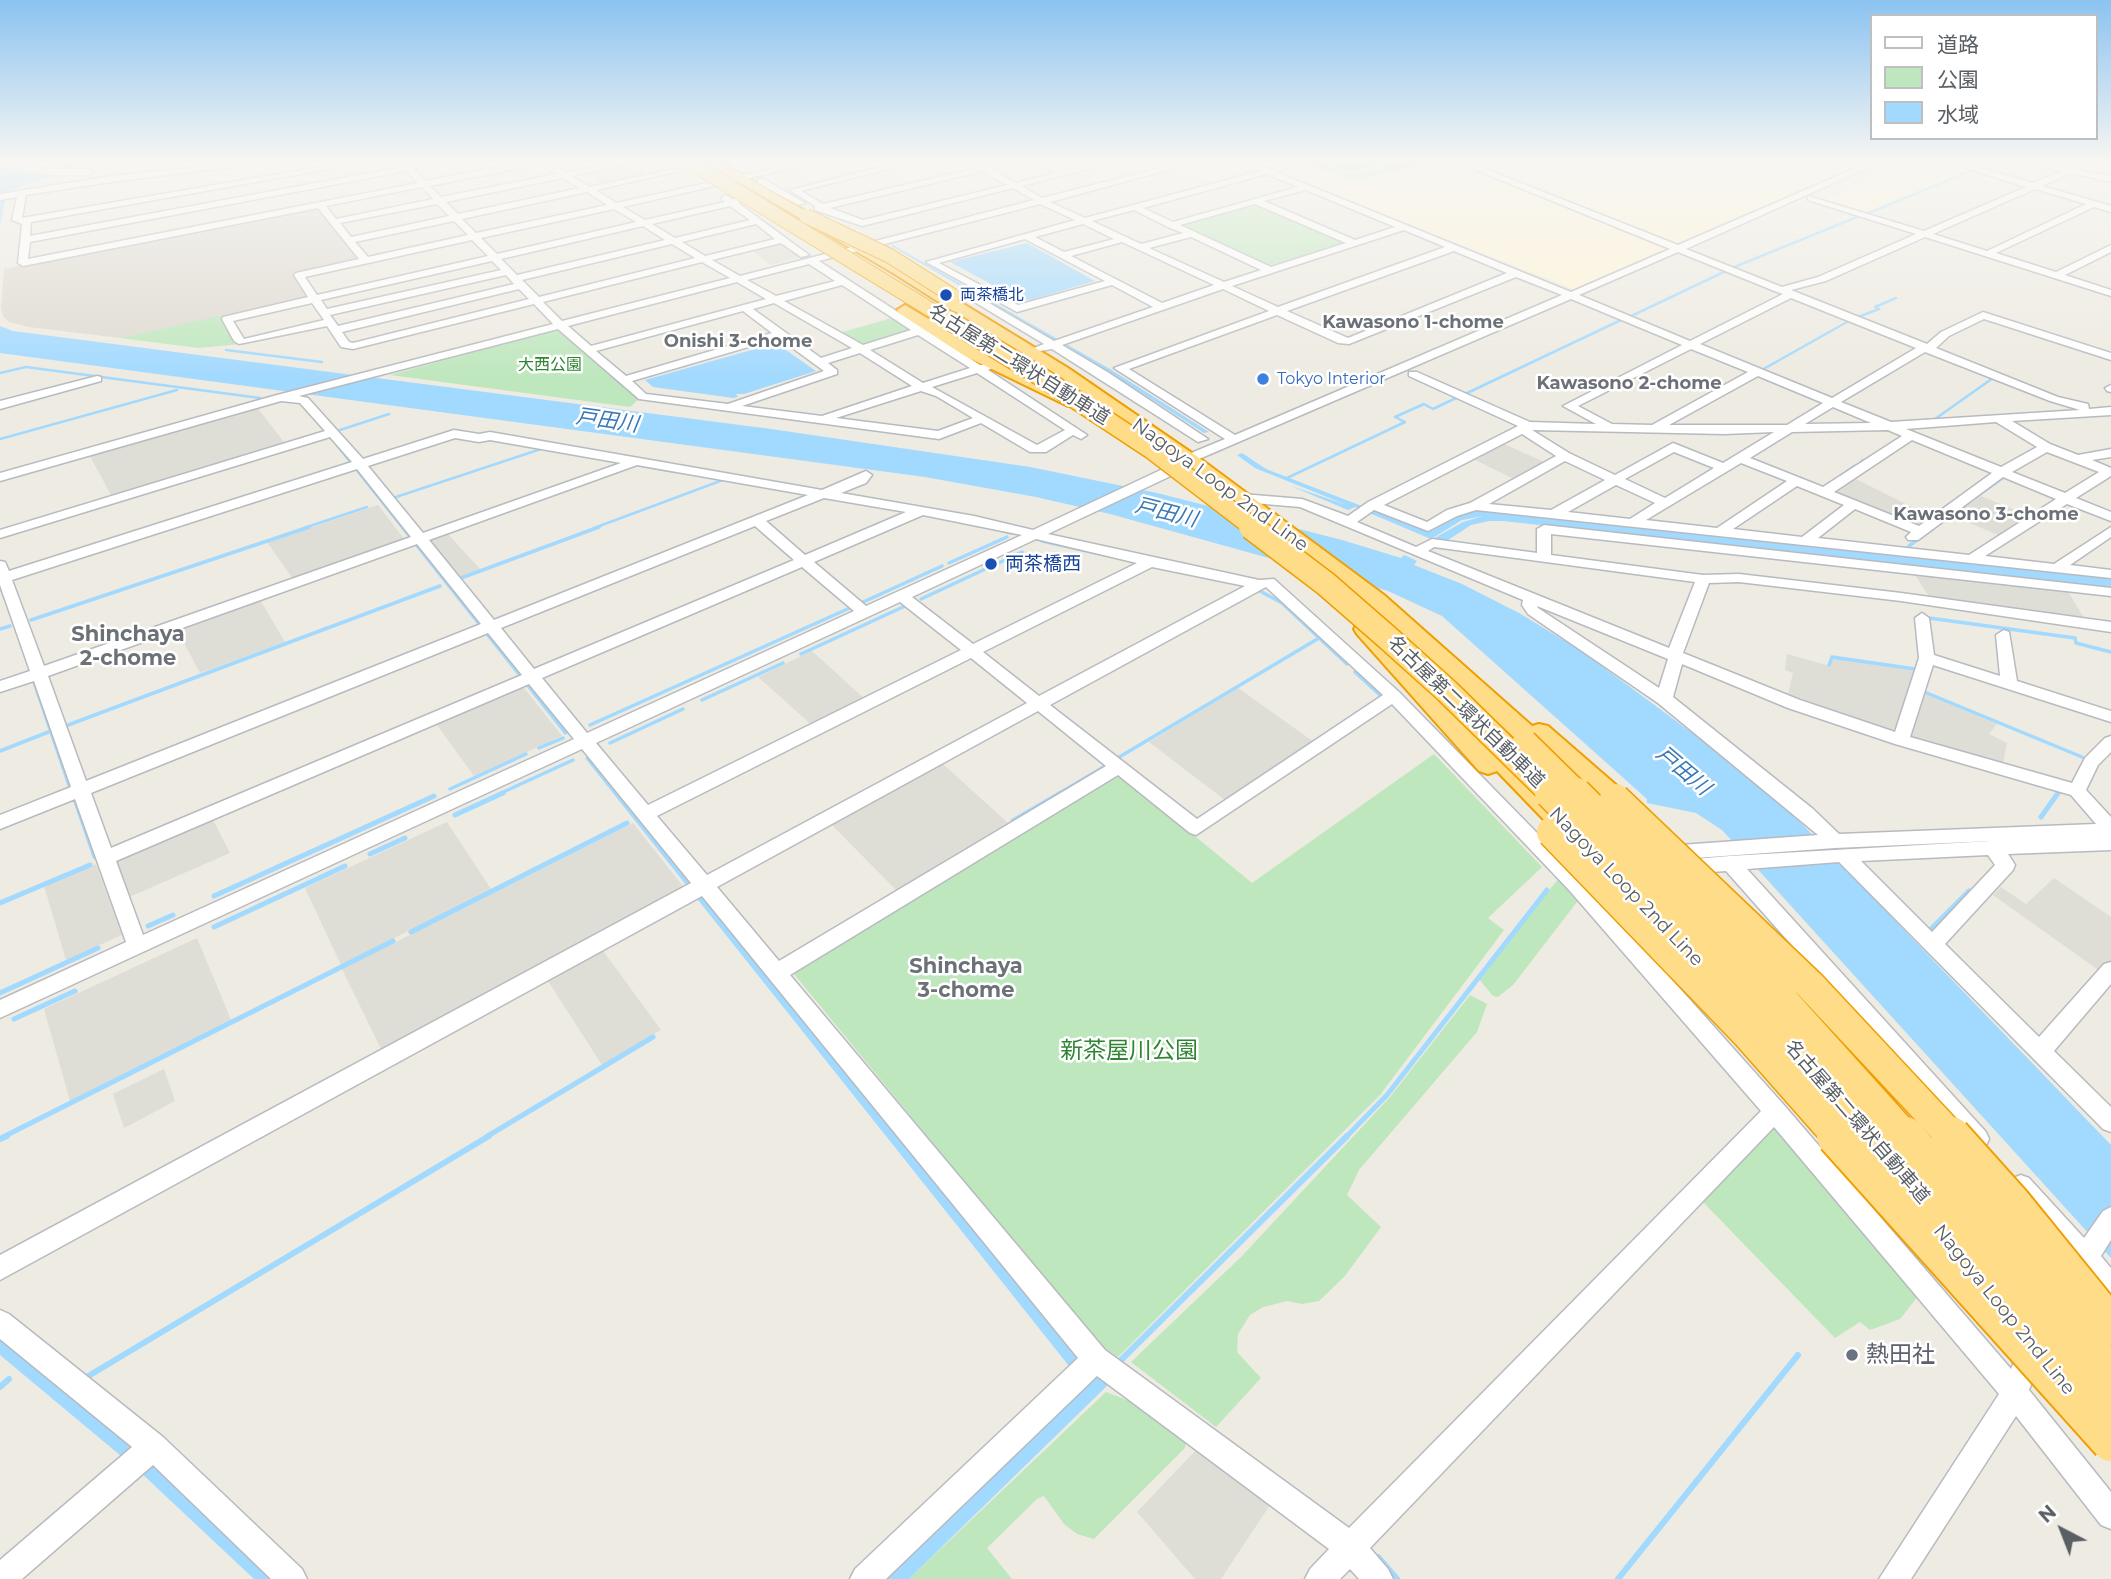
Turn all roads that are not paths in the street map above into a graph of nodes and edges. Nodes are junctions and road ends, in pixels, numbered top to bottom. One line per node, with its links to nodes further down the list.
1 (25, 235): 36 (street)
2 (53, 235): 36 (street)
3 (169, 235): 36 (street)
4 (345, 235): 37 (street)
5 (374, 235): 37 (street)
6 (474, 235): 34 (street)
7 (486, 235): 34 (street)
8 (593, 235): 50 (street)
9 (666, 235): 38 (street)
10 (698, 235): 38 (street)
11 (784, 235): 32 (street)
12 (784, 235): 32 (street)
13 (796, 235): 94 (highway, bridge)
14 (814, 235): 220 (highway, 名古屋第二環状自動車道, bridge)
15 (818, 235): 218 (highway, 名古屋第二環状自動車道, bridge)
16 (844, 235): 82 (highway, bridge)
17 (845, 235): 40 (highway, Nagoya Loop 2nd Line)
18 (902, 235): 40 (street)
19 (1031, 235): 33 (street)
20 (1113, 235): 35 (street)
21 (1188, 235): 42 (street)
22 (1192, 235): 56 (street)
23 (1336, 235): 39 (street)
24 (1381, 235): 39 (street)
25 (1424, 235): 43 (street)
26 (1641, 235): 45 (street)
27 (1710, 235): 45 (street)
28 (1730, 235): 47 (street)
29 (1922, 235): 65 (street)
30 (1931, 235): 46 (street)
31 (2028, 235): 46 (street)
32 (788, 236): 49 (highway, Nagoya Loop 2nd Line); 51 (street); 52 (street)
33 (1026, 236): 48 (street); 62 (street)
34 (476, 237): 50 (street); 53 (street)
35 (1123, 239): 42 (street); 48 (street)
36 (24, 240)
37 (349, 240): 53 (street)
38 (675, 240): 52 (street); 59 (street)
39 (1356, 243): 56 (street)
40 (863, 244): 49 (street); 54 (highway, Nagoya Loop 2nd Line)
41 (884, 247): 55 (street)
42 (1141, 247): 63 (street)
43 (1455, 247): 57 (street); 72 (street)
44 (2111, 248): 58 (street)
45 (1676, 249): 47 (street); 66 (street)
46 (1989, 253): 58 (street)
47 (1688, 254): 65 (street); 66 (street)
48 (1063, 255): 62 (street)
49 (832, 256): 51 (street); 94 (highway, Nagoya Loop 2nd Line)
50 (495, 257): 59 (street); 67 (street)
51 (809, 258): 60 (street); 61 (street)
52 (703, 259): 60 (street); 69 (street)
53 (366, 261): 67 (street)
54 (898, 270): 55 (street); 82 (highway, Nagoya Loop 2nd Line)
55 (923, 270): 77 (street)
56 (1269, 270): 63 (street)
57 (1516, 273): 66 (street); 72 (street)
58 (2058, 275): 64 (street)
59 (516, 278): 69 (street); 73 (street); 73 (street)
60 (740, 278): 68 (street); 74 (street)
61 (845, 281): 68 (street); 75 (street)
62 (1113, 282): 70 (street)
63 (1224, 285): 70 (street); 72 (street)
64 (2111, 293)
65 (1786, 294): 78 (street); 80 (street)
66 (1577, 297): 78 (street); 87 (street); 110 (street)
67 (314, 298): 73 (street); 73 (street)
68 (777, 299): 71 (street); 79 (street)
69 (536, 300): 73 (street); 74 (street)
70 (1161, 307): 77 (street)
71 (745, 308): 76 (street); 81 (street)
72 (1277, 310): 110 (street)
73 (330, 322)
74 (559, 324): 81 (street); 92 (street)
75 (922, 330): 79 (street); 85 (street)
76 (780, 334): 84 (street); 90 (street)
77 (1057, 344): 82 (street); 88 (street)
78 (1689, 345): 86 (street); 103 (street)
79 (862, 349): 84 (street); 91 (street)
80 (1924, 349): 83 (street); 93 (street); 97 (street)
81 (587, 350): 90 (street)
82 (1038, 354): 108 (highway, Nagoya Loop 2nd Line)
83 (2111, 357)
84 (819, 362): 96 (street)
85 (985, 367): 91 (street); 99 (street)
86 (1757, 372): 93 (street); 104 (street)
87 (1413, 374): 102 (street); 117 (street)
88 (1105, 375): 108 (street); 109 (street)
89 (97, 379): 95 (street)
90 (624, 380): 96 (street)
91 (923, 388): 98 (street); 99 (street)
92 (285, 397): 106 (street); 123 (street)
93 (1831, 402): 101 (street); 105 (street)
94 (1075, 403): 117 (highway, Nagoya Loop 2nd Line)
95 (0, 405)
96 (727, 407): 98 (street)
97 (2096, 412): 100 (street)
98 (820, 419): 99 (street)
99 (982, 419)
100 (1999, 419): 101 (street); 111 (street)
101 (1890, 426): 105 (street); 107 (street)
102 (1525, 428): 103 (street); 113 (street); 132 (street)
103 (1608, 428): 104 (street)
104 (1659, 429): 105 (street)
105 (1789, 429): 114 (street)
106 (332, 433): 118 (street); 143 (street)
107 (1911, 435): 121 (street); 126 (street)
108 (1156, 438): 117 (highway, Nagoya Loop 2nd Line)
109 (1202, 439)
110 (1234, 439): 117 (street)
111 (2046, 447): 115 (street); 121 (street)
112 (2111, 453): 115 (street)
113 (1565, 456): 124 (street); 133 (street)
114 (1740, 458): 119 (street); 125 (street)
115 (2077, 459): 120 (street)
116 (638, 461): 118 (street); 127 (street); 145 (street)
117 (1185, 465): 129 (highway, Nagoya Loop 2nd Line); 144 (street); 168 (highway, Nagoya Loop 2nd Line, bridge)
118 (356, 466): 145 (street); 155 (street)
119 (1724, 468): 124 (street); 130 (street)
120 (2110, 471): 128 (street)
121 (2002, 472): 128 (street); 141 (street)
122 (866, 475): 127 (street)
123 (0, 477)
124 (1613, 479): 130 (street); 135 (street)
125 (1796, 481): 126 (street); 140 (street)
126 (1825, 492): 131 (street)
127 (827, 494): 134 (street); 138 (street)
128 (2064, 498): 137 (street); 150 (street)
129 (1247, 502): 136 (street); 163 (highway, Nagoya Loop 2nd Line)
130 (1665, 503): 139 (street)
131 (1853, 504): 141 (street); 146 (street)
132 (1373, 505): 133 (street); 136 (street)
133 (1475, 506): 135 (street)
134 (921, 511): 144 (street); 151 (street)
135 (1554, 514): 139 (street)
136 (1355, 517): 148 (street)
137 (2111, 517)
138 (757, 521): 151 (street); 167 (street)
139 (1634, 522): 140 (street)
140 (1721, 531): 146 (street)
141 (1920, 531): 147 (street)
142 (2111, 531): 153 (street)
143 (0, 534)
144 (1036, 534): 152 (street); 160 (street)
145 (415, 540): 167 (street); 173 (street)
146 (1807, 540): 147 (street)
147 (1896, 550): 150 (street); 154 (street)
148 (1417, 552): 149 (street); 161 (street)
149 (1545, 557): 154 (street); 157 (street)
150 (1973, 558): 153 (street)
151 (804, 561): 164 (street); 174 (street)
152 (1150, 562): 158 (street); 170 (street)
153 (2057, 568): 156 (street)
154 (1904, 569): 159 (street); 162 (street)
155 (1, 574): 173 (street)
156 (2111, 574)
157 (1703, 579): 162 (street); 171 (street)
158 (1259, 584): 177 (street); 179 (street)
159 (2111, 592)
160 (902, 596): 164 (street); 170 (street)
161 (1530, 598): 171 (street); 178 (street)
162 (1920, 600): 166 (street)
163 (1384, 607): 196 (highway, Nagoya Loop 2nd Line); 214 (highway, bridge)
164 (865, 613): 182 (street)
165 (1922, 618): 172 (street)
166 (2111, 627)
167 (486, 628): 174 (street); 185 (street)
168 (1365, 629): 190 (highway); 197 (highway, Nagoya Loop 2nd Line)
169 (2004, 635): 175 (street)
170 (972, 651): 179 (street); 187 (street)
171 (1675, 657): 178 (street); 181 (street)
172 (1927, 658): 175 (street); 181 (street)
173 (39, 673): 176 (street); 185 (street)
174 (527, 679): 182 (street); 194 (street)
175 (2009, 684): 180 (street)
176 (0, 687)
177 (1393, 696): 184 (street); 198 (street)
178 (1664, 699): 192 (street)
179 (1039, 704): 184 (street); 199 (street)
180 (2111, 717)
181 (1901, 740): 186 (street)
182 (586, 741): 187 (street); 201 (street)
183 (2111, 742): 186 (street)
184 (1118, 767): 203 (street)
185 (80, 790): 188 (street); 194 (street)
186 (2077, 791): 189 (street)
187 (646, 814): 199 (street)
188 (0, 822)
189 (2111, 829): 192 (street)
190 (1552, 832): 221 (highway, bridge)
191 (2111, 842): 193 (street)
192 (1839, 848): 193 (street); 195 (street); 200 (street)
193 (1992, 848): 200 (street)
194 (105, 858): 201 (street)
195 (1728, 858): 196 (street); 209 (street)
196 (1665, 862): 197 (street); 212 (highway, Nagoya Loop 2nd Line)
197 (1614, 871): 198 (street); 216 (highway, Nagoya Loop 2nd Line)
198 (1576, 885): 206 (street)
199 (698, 888): 203 (street); 210 (street)
200 (1933, 944): 205 (street)
201 (137, 946): 204 (street)
202 (2111, 970): 205 (street)
203 (778, 972): 217 (street)
204 (0, 1009)
205 (2040, 1051): 207 (street)
206 (1775, 1111): 219 (street); 224 (street)
207 (2111, 1122)
208 (2111, 1219): 209 (street)
209 (2086, 1254): 211 (street); 212 (street)
210 (0, 1268)
211 (2111, 1286)
212 (2070, 1287): 215 (highway, Nagoya Loop 2nd Line); 216 (street)
213 (0, 1323): 222 (street)
214 (2111, 1326)
215 (2111, 1335)
216 (2034, 1345): 219 (street); 221 (highway, Nagoya Loop 2nd Line)
217 (1088, 1367): 224 (street); 227 (street)
218 (2111, 1375)
219 (2014, 1393): 223 (street); 230 (street)
220 (2111, 1416)
221 (2111, 1442)
222 (153, 1447): 225 (street); 226 (street)
223 (2111, 1515)
224 (1351, 1547): 228 (street); 229 (street)
225 (1, 1579)
226 (292, 1579)
227 (865, 1579)
228 (1320, 1579)
229 (1378, 1579)
230 (1894, 1579)

